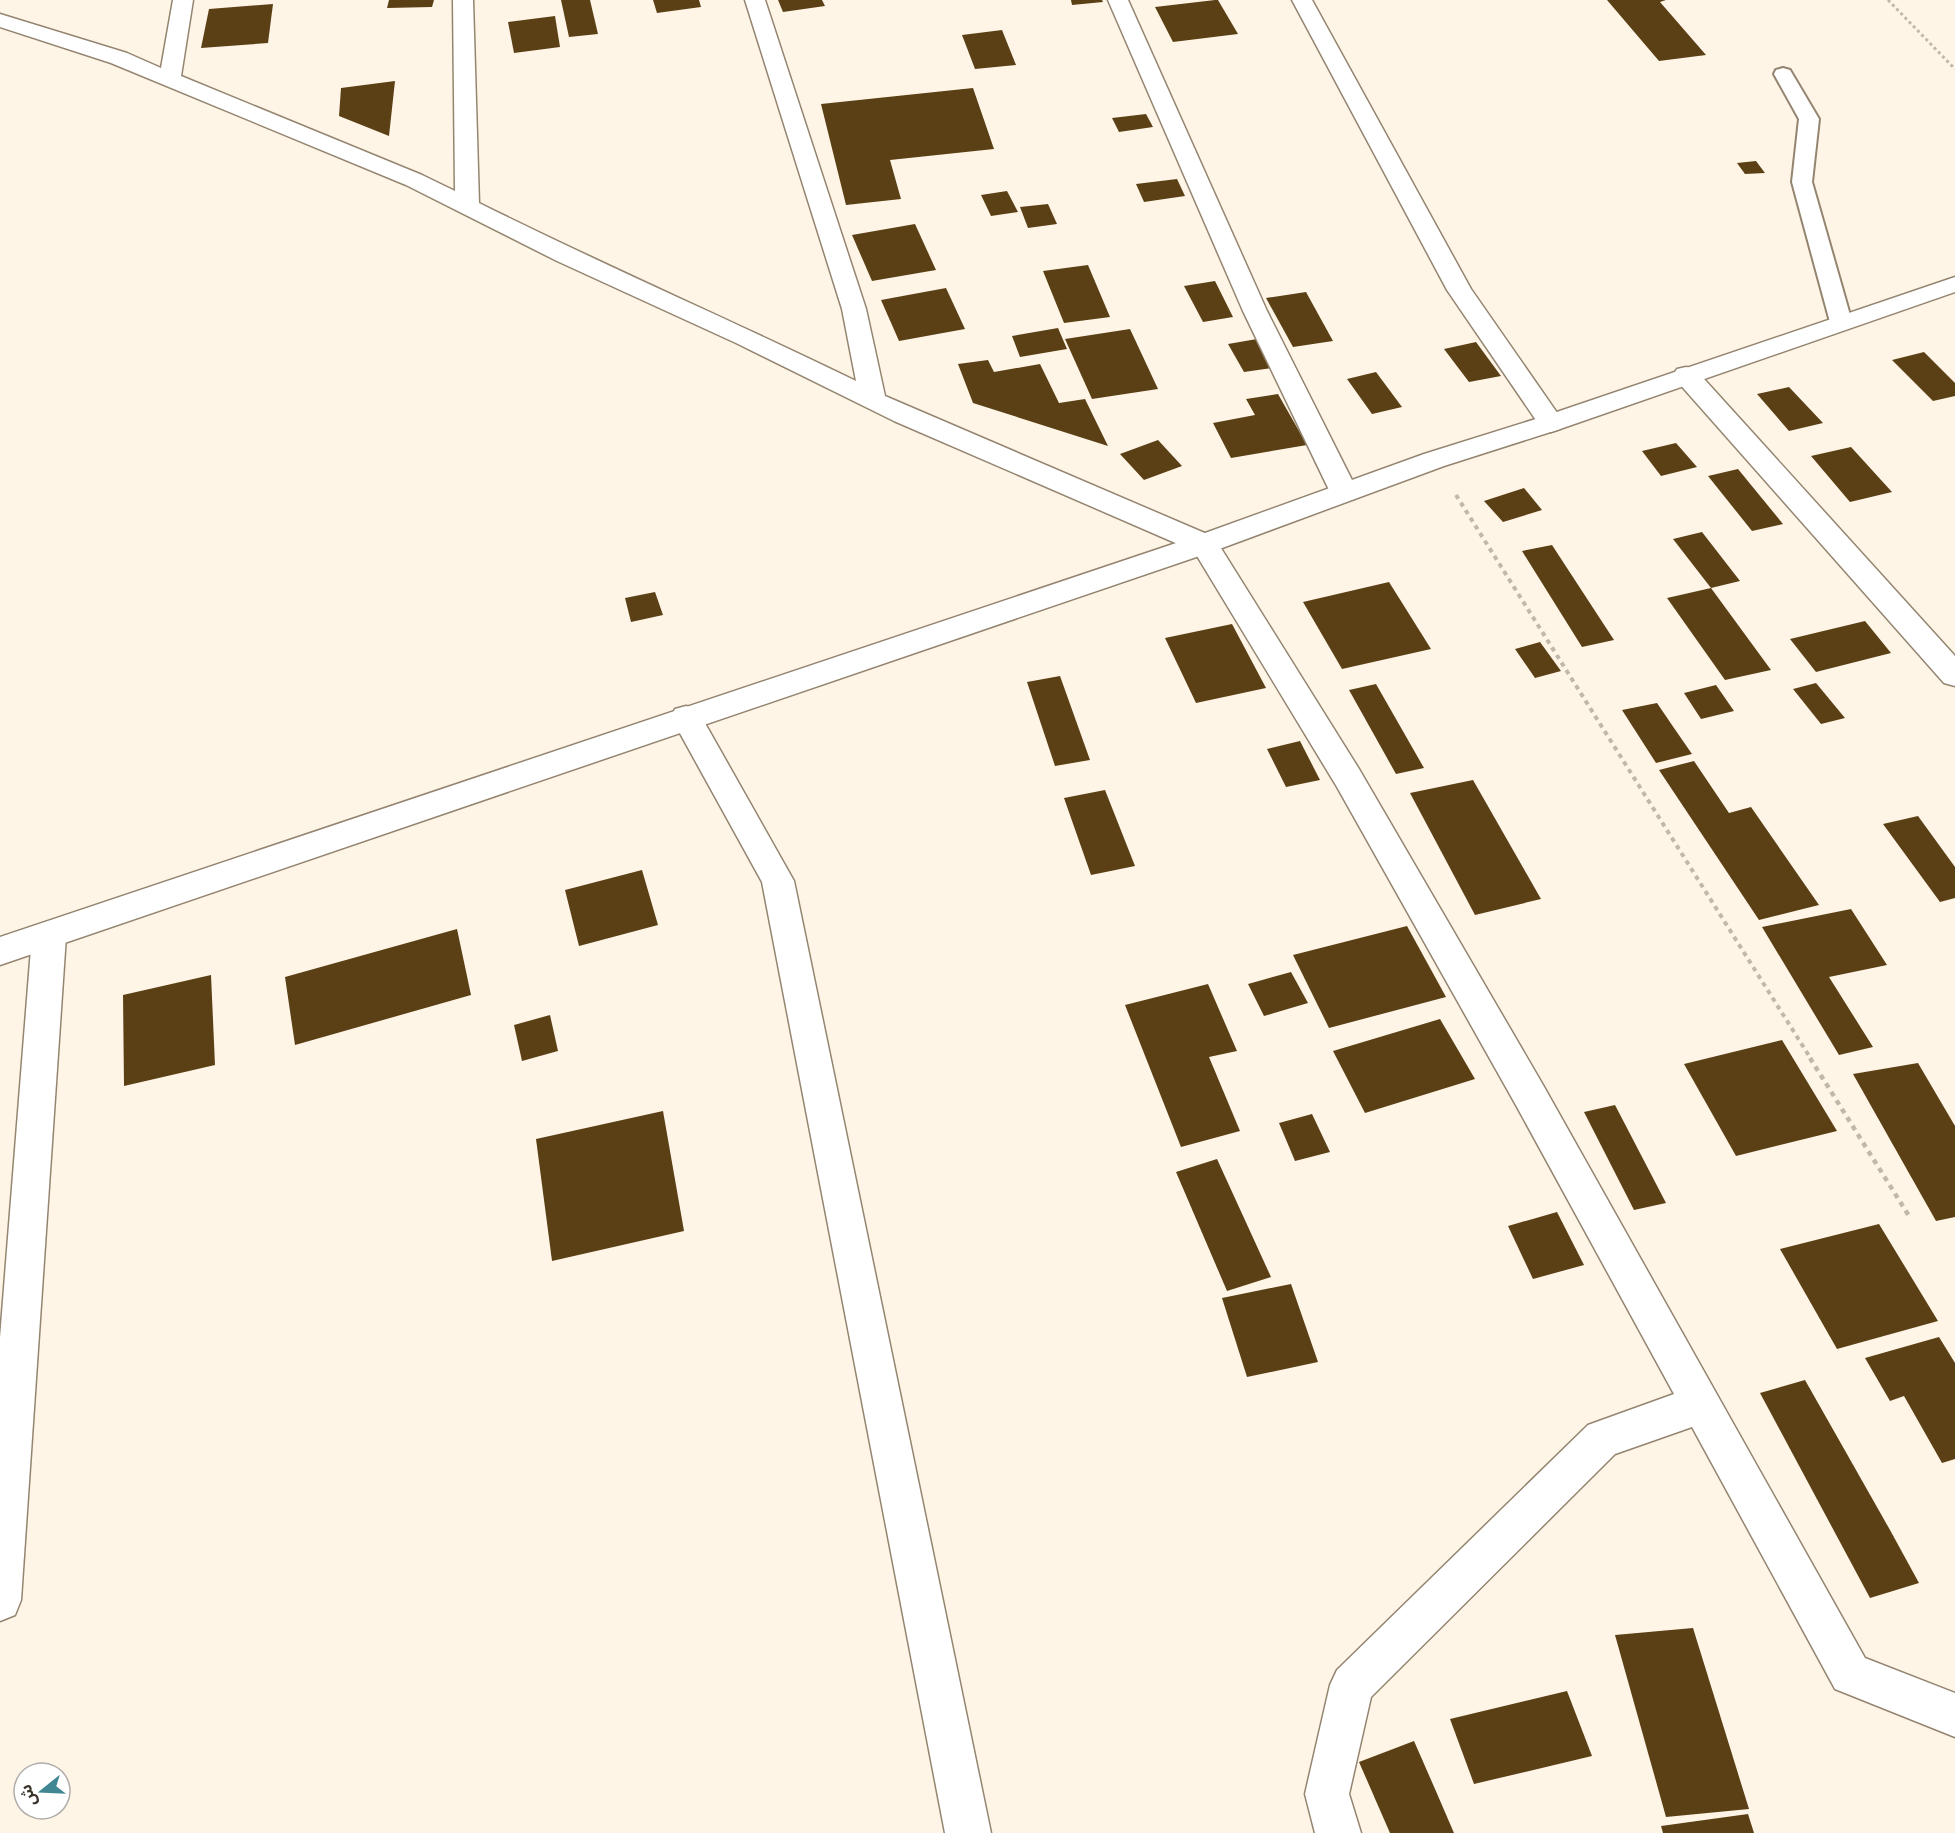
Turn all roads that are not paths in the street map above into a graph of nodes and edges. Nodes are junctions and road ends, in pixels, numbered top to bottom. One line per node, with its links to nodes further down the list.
1 (183, 0): 8 (street)
2 (463, 0): 9 (street)
3 (754, 0): 13 (street)
4 (1118, 0): 15 (street)
5 (1302, 0): 14 (street)
6 (0, 20): 8 (street)
7 (1783, 74): 11 (lane)
8 (170, 79): 9 (street)
9 (467, 206): 13 (street)
10 (1955, 284): 11 (street)
11 (1841, 322): 12 (street)
12 (1686, 375): 14 (street); 17 (street)
13 (873, 400): 16 (street)
14 (1551, 423): 15 (street)
15 (1344, 492): 16 (street)
16 (1204, 544): 18 (street); 21 (street)
17 (1955, 675)
18 (686, 717): 19 (street); 24 (street)
19 (49, 936): 20 (street); 22 (street)
20 (0, 951)
21 (1701, 1404): 23 (street); 25 (street)
22 (0, 1600)
23 (1955, 1715)
24 (968, 1833)
25 (1338, 1833)

